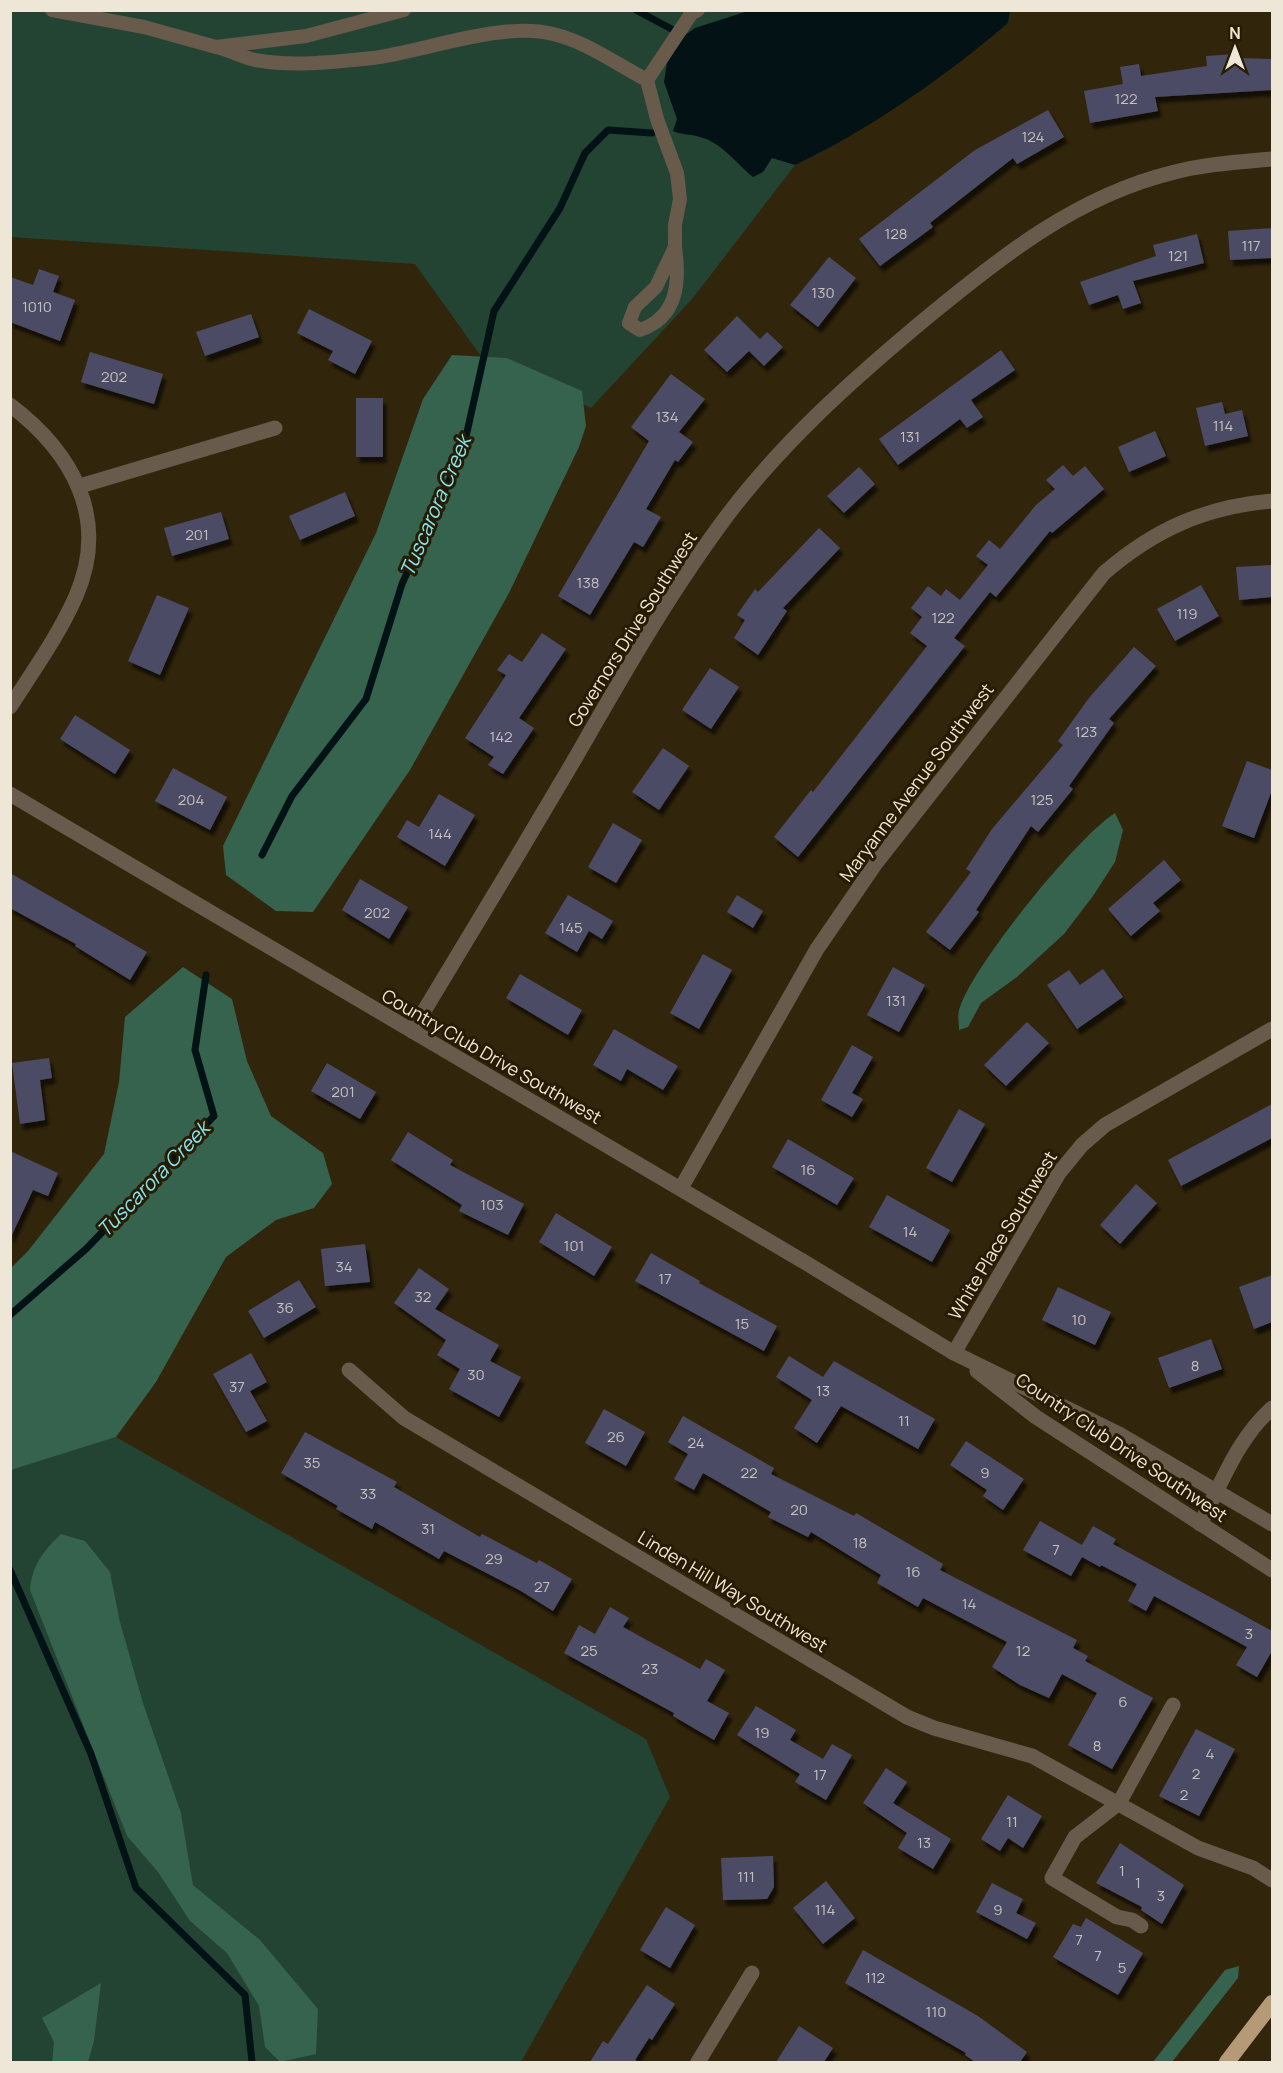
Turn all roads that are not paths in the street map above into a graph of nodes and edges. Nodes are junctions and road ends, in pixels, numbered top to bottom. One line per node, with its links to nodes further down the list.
1 (52, 10): 4 (lane)
2 (404, 10): 4 (lane)
3 (695, 12): 5 (lane)
4 (216, 47): 5 (lane)
5 (647, 80): 7 (lane)
6 (1272, 159): 15 (street, Governors Drive Southwest)
7 (675, 246): 7 (lane)
8 (10, 405): 10 (street)
9 (275, 428): 10 (street)
10 (80, 486): 12 (street)
11 (1272, 501): 16 (street, Maryanne Avenue Southwest)
12 (10, 707)
13 (10, 794): 15 (street, Country Club Drive Southwest)
14 (1272, 1029): 17 (street, White Place Southwest)
15 (412, 1031): 16 (street, Country Club Drive Southwest)
16 (681, 1188): 17 (street, Country Club Drive Southwest)
17 (954, 1353): 20 (street, Country Club Drive Southwest); 21 (street, Country Club Drive Southwest)
18 (349, 1370): 25 (street, Linden Hill Way Southwest)
19 (1272, 1408): 20 (street)
20 (1218, 1492): 21 (street); 22 (street, Country Club Drive Southwest)
21 (1200, 1524): 23 (street, Country Club Drive Southwest)
22 (1272, 1524)
23 (1272, 1570)
24 (1173, 1705): 25 (street)
25 (1119, 1803): 26 (street, Linden Hill Way Southwest); 27 (street)
26 (1272, 1880)
27 (1142, 1926)
28 (752, 1973): 30 (street)
29 (1272, 2003): 31 (highway)
30 (698, 2062)
31 (1227, 2062)

